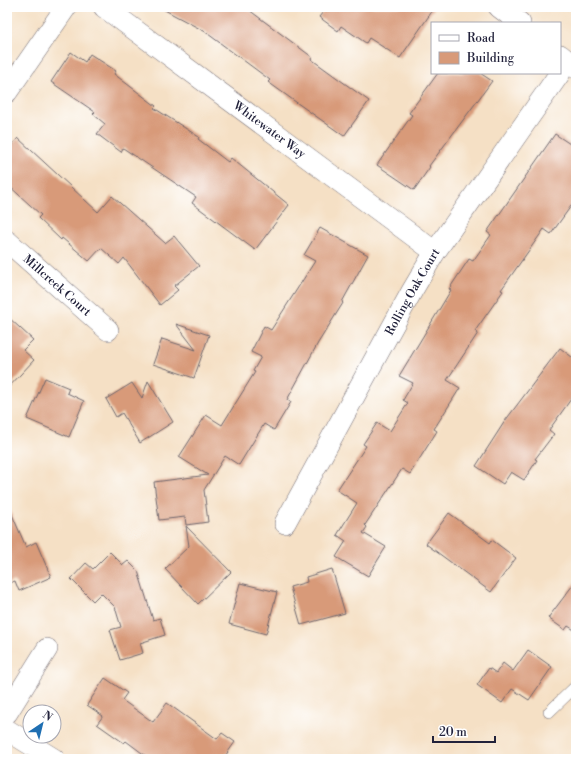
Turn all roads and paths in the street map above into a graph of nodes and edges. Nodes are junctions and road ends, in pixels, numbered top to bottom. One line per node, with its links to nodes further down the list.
1 (66, 7): 6 (street)
2 (104, 7): 8 (street, Whitewater Way)
3 (499, 7): 4 (street)
4 (519, 22)
5 (559, 74): 8 (street, Rolling Oak Court)
6 (7, 92)
7 (7, 241): 9 (street, Millcreek Court)
8 (435, 252): 10 (street, Rolling Oak Court)
9 (108, 330)
10 (285, 523)
11 (47, 649): 14 (street)
12 (576, 686): 13 (lane)
13 (549, 712)
14 (7, 713)
15 (7, 730): 16 (street)
16 (54, 759)

